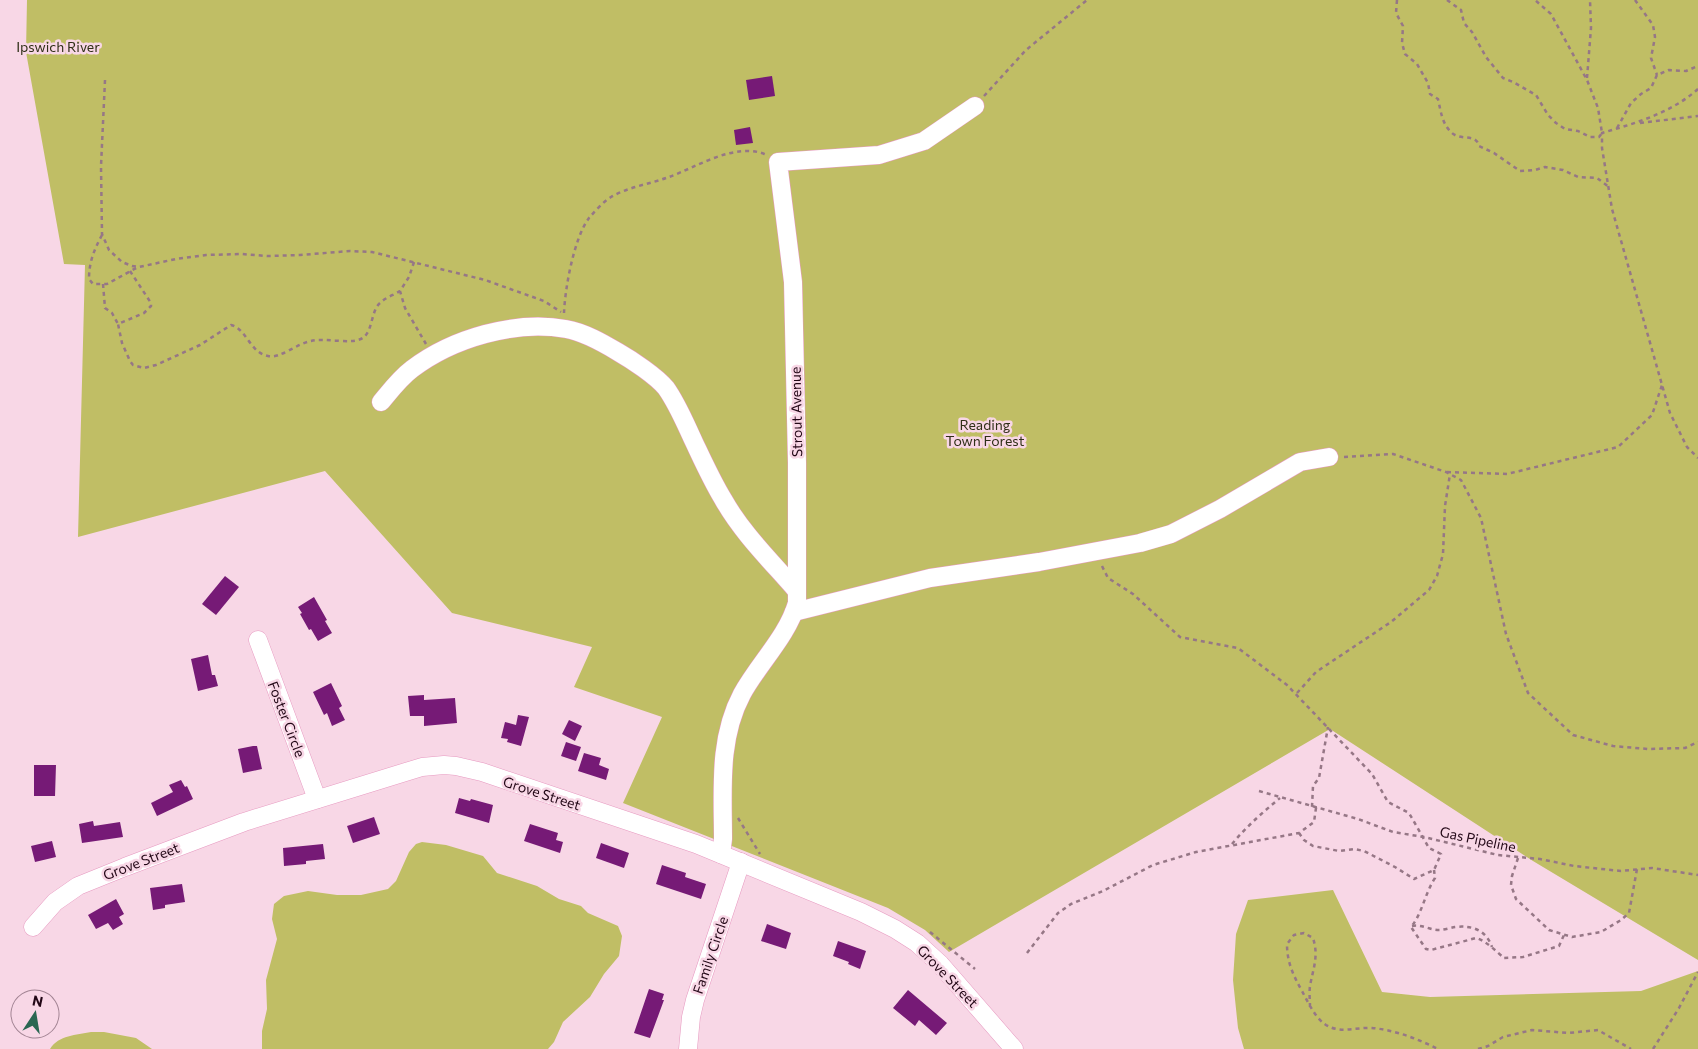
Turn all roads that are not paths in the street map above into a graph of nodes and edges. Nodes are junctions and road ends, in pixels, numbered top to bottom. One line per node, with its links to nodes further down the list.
1 (975, 106): 4 (street, Strout Avenue)
2 (381, 402): 4 (street)
3 (1329, 458): 5 (street)
4 (796, 590): 5 (street, Strout Avenue)
5 (794, 612): 8 (street, Strout Avenue)
6 (258, 640): 7 (street, Foster Circle)
7 (317, 799): 8 (street, Grove Street); 10 (street, Grove Street)
8 (721, 854): 9 (street, Grove Street)
9 (741, 862): 11 (street, Family Circle); 12 (street, Grove Street)
10 (33, 927)
11 (688, 1049)
12 (1014, 1049)

